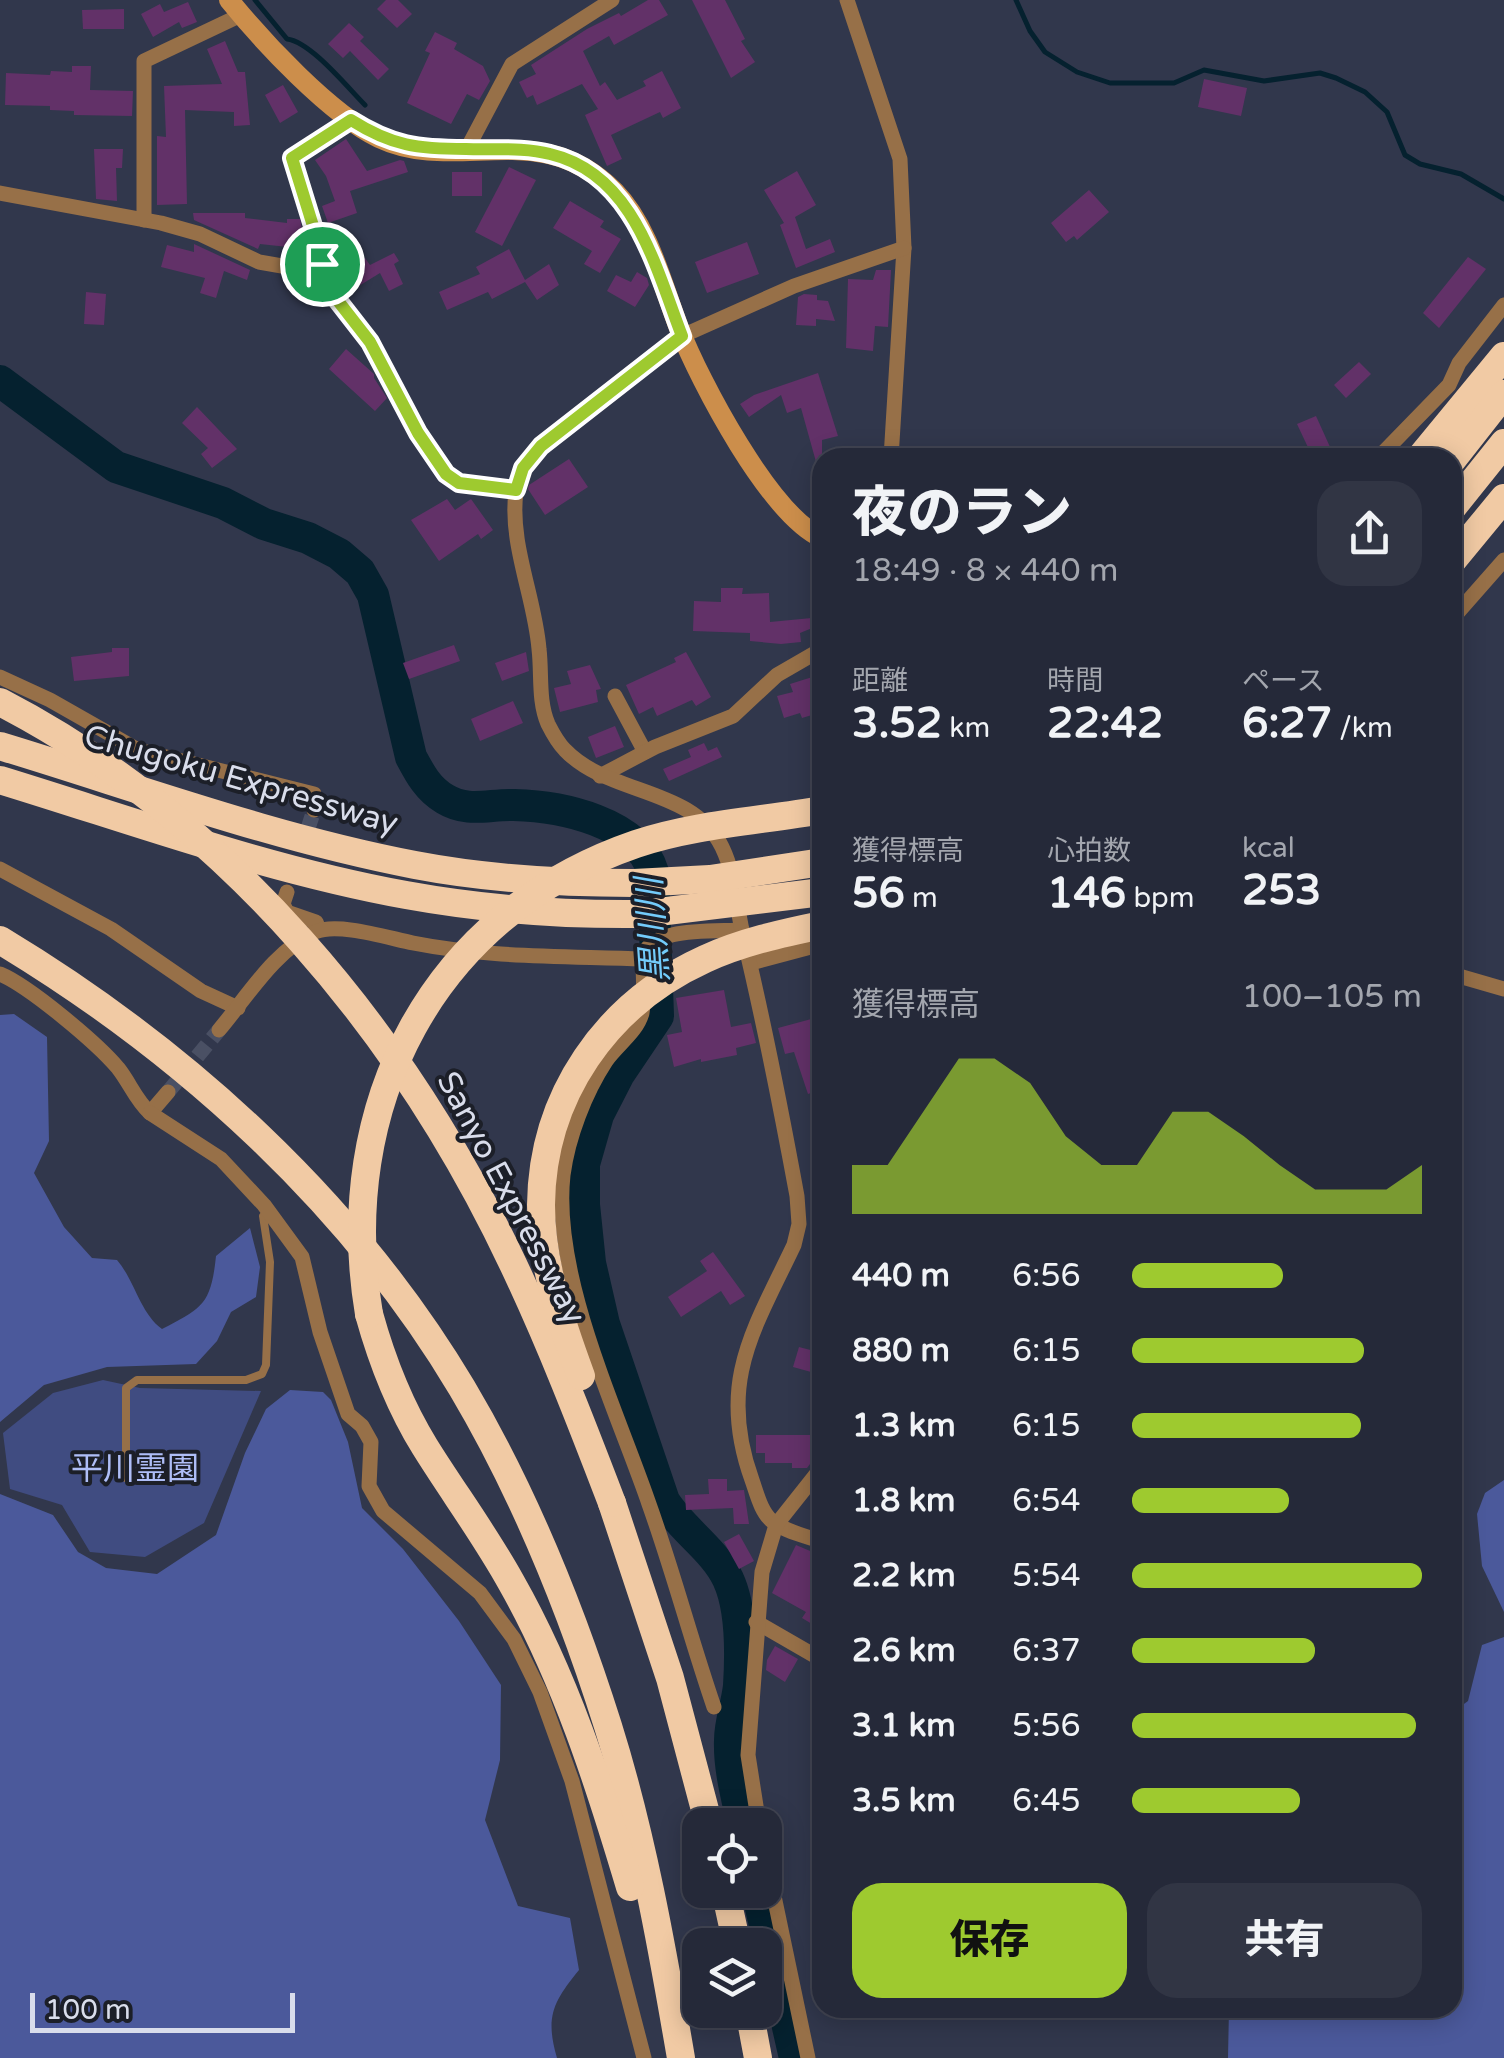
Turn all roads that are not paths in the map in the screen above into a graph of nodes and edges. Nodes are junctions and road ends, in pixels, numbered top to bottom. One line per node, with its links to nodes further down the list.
1 (612, 0): 5 (street)
2 (847, 0): 8 (street)
3 (235, 8): 4 (street); 7 (street)
4 (351, 120): 5 (street); 9 (street)
5 (466, 149): 11 (street)
6 (0, 193): 7 (street)
7 (144, 220): 9 (street)
8 (904, 248): 11 (street); 15 (street)
9 (322, 264): 19 (street)
10 (1504, 305): 16 (street)
11 (682, 336): 19 (street); 22 (street)
12 (1504, 356): 17 (highway)
13 (1504, 394): 18 (highway)
14 (1504, 443): 20 (highway)
15 (892, 448)
16 (1388, 448)
17 (1428, 448)
18 (1461, 448)
19 (516, 490): 32 (street)
20 (1462, 496)
21 (1504, 498): 23 (highway)
22 (812, 530)
23 (1462, 549)
24 (1504, 560): 25 (street)
25 (1462, 608)
26 (812, 655): 31 (street)
27 (0, 677): 34 (street)
28 (615, 696): 31 (street)
29 (0, 702): 57 (highway, Sanyo Expressway, bridge)
30 (0, 746): 36 (highway, Chugoku Expressway, bridge)
31 (645, 752): 32 (street)
32 (600, 776): 42 (street)
33 (0, 780): 39 (highway, Chugoku Expressway, bridge)
34 (314, 810)
35 (812, 812): 68 (highway, bridge)
36 (812, 863)
37 (0, 870): 50 (street)
38 (287, 892): 41 (street)
39 (812, 893)
40 (812, 928): 57 (highway, bridge)
41 (319, 930): 45 (street); 50 (street)
42 (742, 930): 45 (street); 46 (street)
43 (0, 940): 68 (highway)
44 (812, 947): 46 (street)
45 (643, 959): 62 (street)
46 (750, 964): 58 (street)
47 (0, 974): 53 (street)
48 (1462, 977): 49 (street)
49 (1504, 990)
50 (238, 1008): 51 (street)
51 (219, 1030)
52 (168, 1092): 53 (street)
53 (150, 1112): 54 (street)
54 (268, 1210): 55 (lane); 67 (street)
55 (126, 1478)
56 (812, 1480): 58 (street)
57 (612, 1502): 63 (highway, Sanyo Expressway)
58 (776, 1525): 59 (street); 60 (street)
59 (812, 1538)
60 (756, 1622): 61 (street); 64 (street)
61 (812, 1654)
62 (714, 1707)
63 (705, 1808)
64 (756, 1808)
65 (776, 1908): 70 (street)
66 (752, 2028): 69 (highway)
67 (644, 2058)
68 (678, 2058)
69 (758, 2058)
70 (808, 2058)

